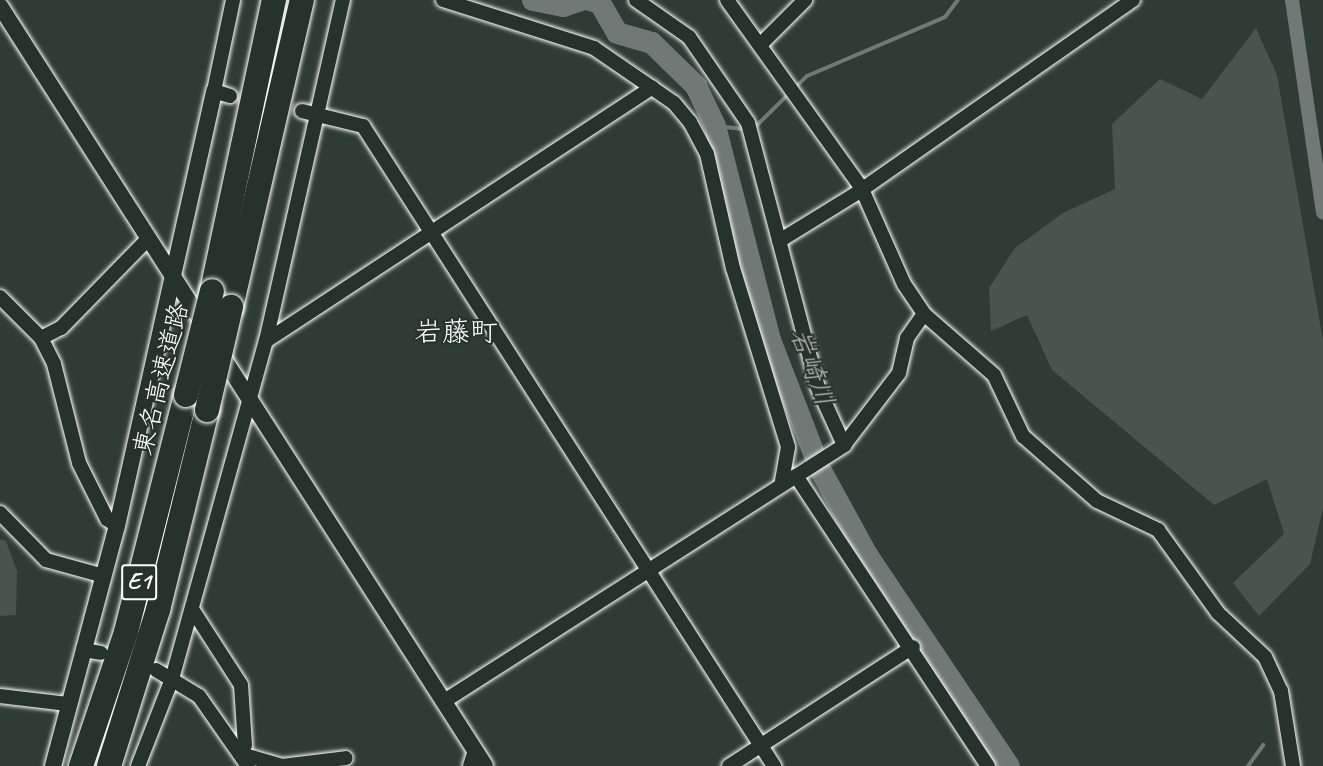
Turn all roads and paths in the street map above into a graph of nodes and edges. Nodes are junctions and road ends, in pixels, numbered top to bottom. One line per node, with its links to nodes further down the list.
1 (233, 0): 13 (street)
2 (274, 0): 48 (highway, 東名高速道路 / E1, bridge)
3 (301, 0): 49 (highway, 東名高速道路 / E1, bridge)
4 (343, 0): 16 (street)
5 (443, 0): 12 (street)
6 (636, 0): 20 (street)
7 (727, 0): 11 (street)
8 (805, 0): 11 (street)
9 (1133, 0): 17 (street)
10 (0, 6): 19 (street)
11 (760, 45): 17 (street)
12 (652, 87): 18 (street); 29 (street)
13 (214, 91): 14 (street); 21 (street)
14 (230, 96)
15 (302, 111): 16 (street)
16 (317, 116): 18 (street); 25 (street)
17 (861, 188): 20 (street); 23 (street)
18 (429, 234): 25 (street); 32 (street)
19 (148, 239): 21 (street); 24 (street)
20 (779, 241): 27 (street)
21 (172, 277): 26 (street); 31 (street)
22 (0, 297): 24 (street)
23 (924, 314): 27 (street); 56 (street)
24 (41, 338): 31 (street)
25 (266, 341): 26 (street)
26 (250, 400): 34 (street); 41 (street)
27 (844, 445): 28 (street)
28 (798, 475): 29 (street); 35 (street)
29 (782, 482): 32 (street)
30 (0, 513): 33 (street)
31 (117, 526): 33 (street)
32 (651, 570): 41 (street); 43 (street)
33 (104, 576): 36 (street)
34 (192, 609): 39 (street); 44 (street)
35 (913, 646): 43 (street); 55 (street)
36 (83, 650): 37 (street); 42 (street)
37 (101, 653)
38 (156, 670): 39 (street)
39 (172, 679): 44 (street); 50 (street)
40 (0, 696): 42 (street)
41 (446, 700): 46 (street)
42 (69, 704): 47 (street)
43 (760, 746): 53 (street); 54 (street)
44 (241, 754): 45 (street); 51 (street)
45 (346, 758)
46 (472, 759): 52 (street)
47 (53, 766)
48 (81, 766)
49 (109, 766)
50 (138, 766)
51 (248, 766)
52 (485, 766)
53 (729, 766)
54 (774, 766)
55 (988, 766)
56 (1293, 766)

